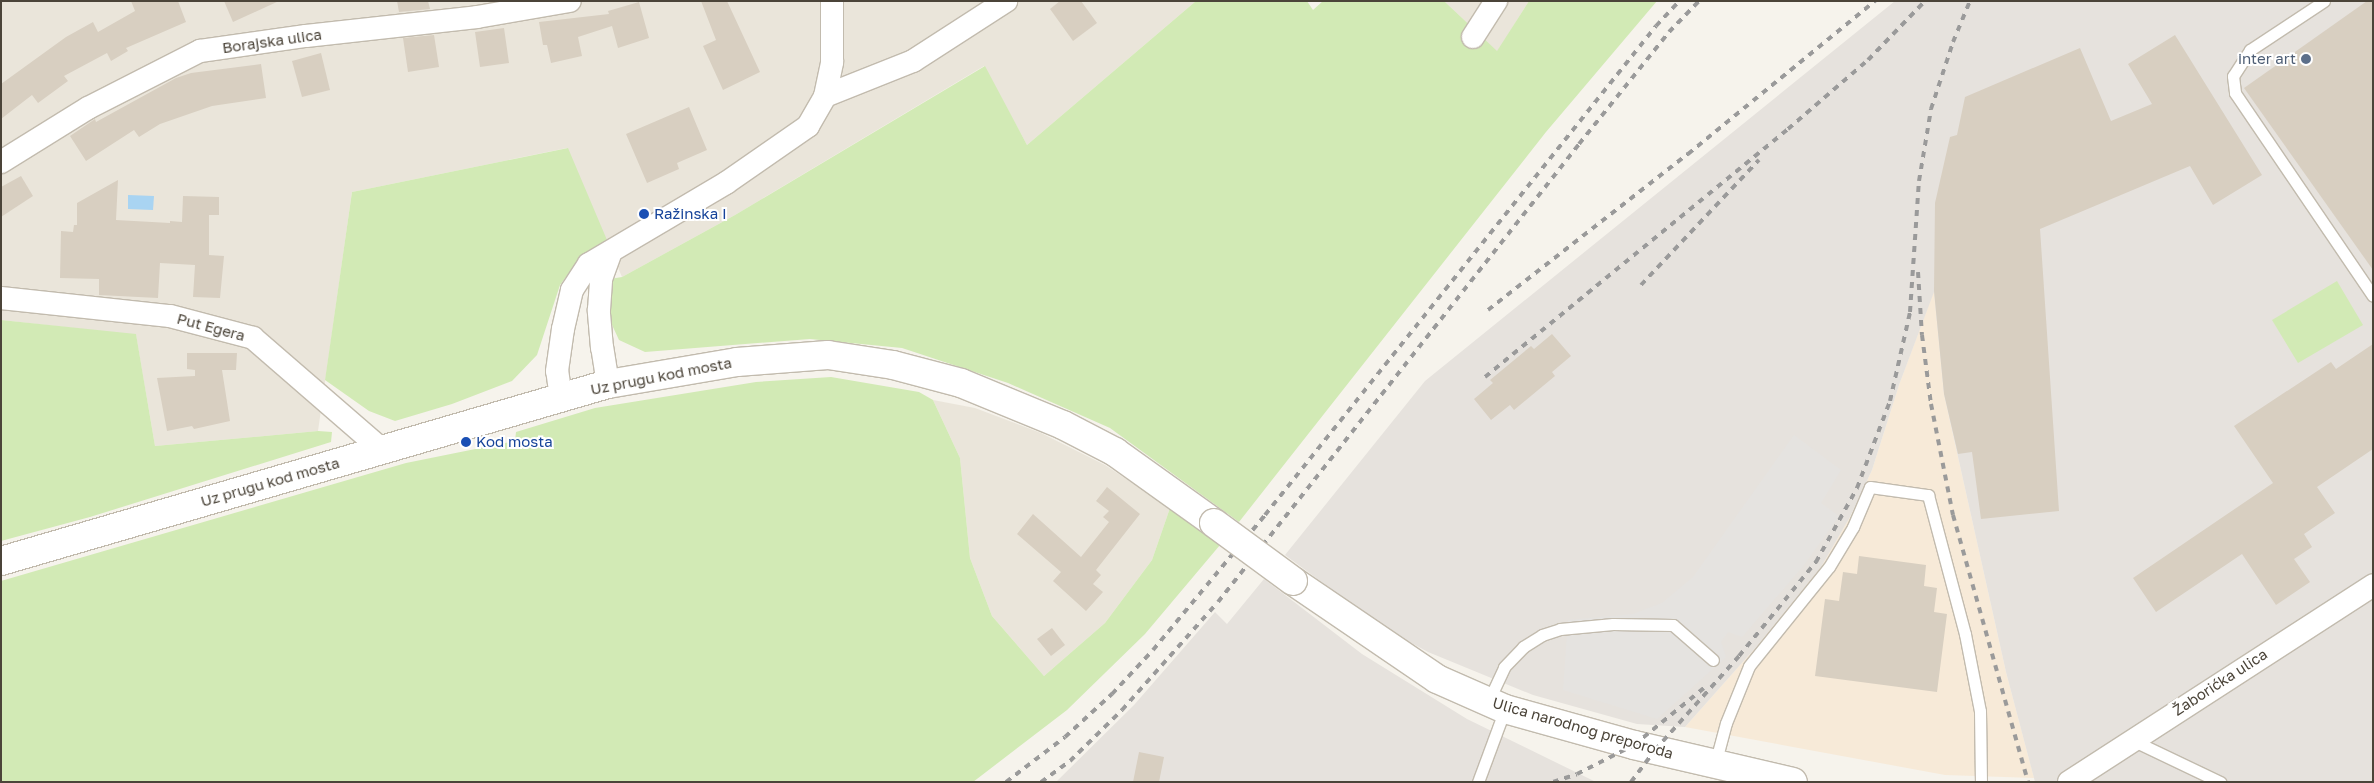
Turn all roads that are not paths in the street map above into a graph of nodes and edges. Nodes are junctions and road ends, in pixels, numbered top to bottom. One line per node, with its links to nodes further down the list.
1 (570, 1): 8 (street, Borajska ulica)
2 (832, 1): 7 (street)
3 (1006, 1): 7 (street)
4 (1496, 1): 6 (street)
5 (2324, 1): 10 (lane)
6 (1473, 37)
7 (825, 96): 9 (street)
8 (1, 162)
9 (611, 252): 12 (street); 13 (street)
10 (2373, 296)
11 (1, 298): 14 (street, Put Egera)
12 (608, 384): 13 (street, Uz prugu kod mosta); 15 (street, Uz prugu kod mosta)
13 (561, 398): 14 (street, Uz prugu kod mosta)
14 (380, 449): 16 (street, Uz prugu kod mosta)
15 (1214, 523): 19 (street, Ulica narodnog preporoda, bridge)
16 (1, 561)
17 (2373, 585): 20 (street, Žaborićka ulica)
18 (1713, 660): 19 (lane)
19 (1497, 705): 21 (street, Ulica narodnog preporoda); 23 (lane)
20 (2131, 740): 22 (street, Žaborićka ulica); 26 (lane)
21 (1716, 764): 24 (street, Ulica narodnog preporoda); 25 (lane)
22 (2074, 780)
23 (1478, 782)
24 (1793, 782)
25 (1982, 782)
26 (2220, 782)

